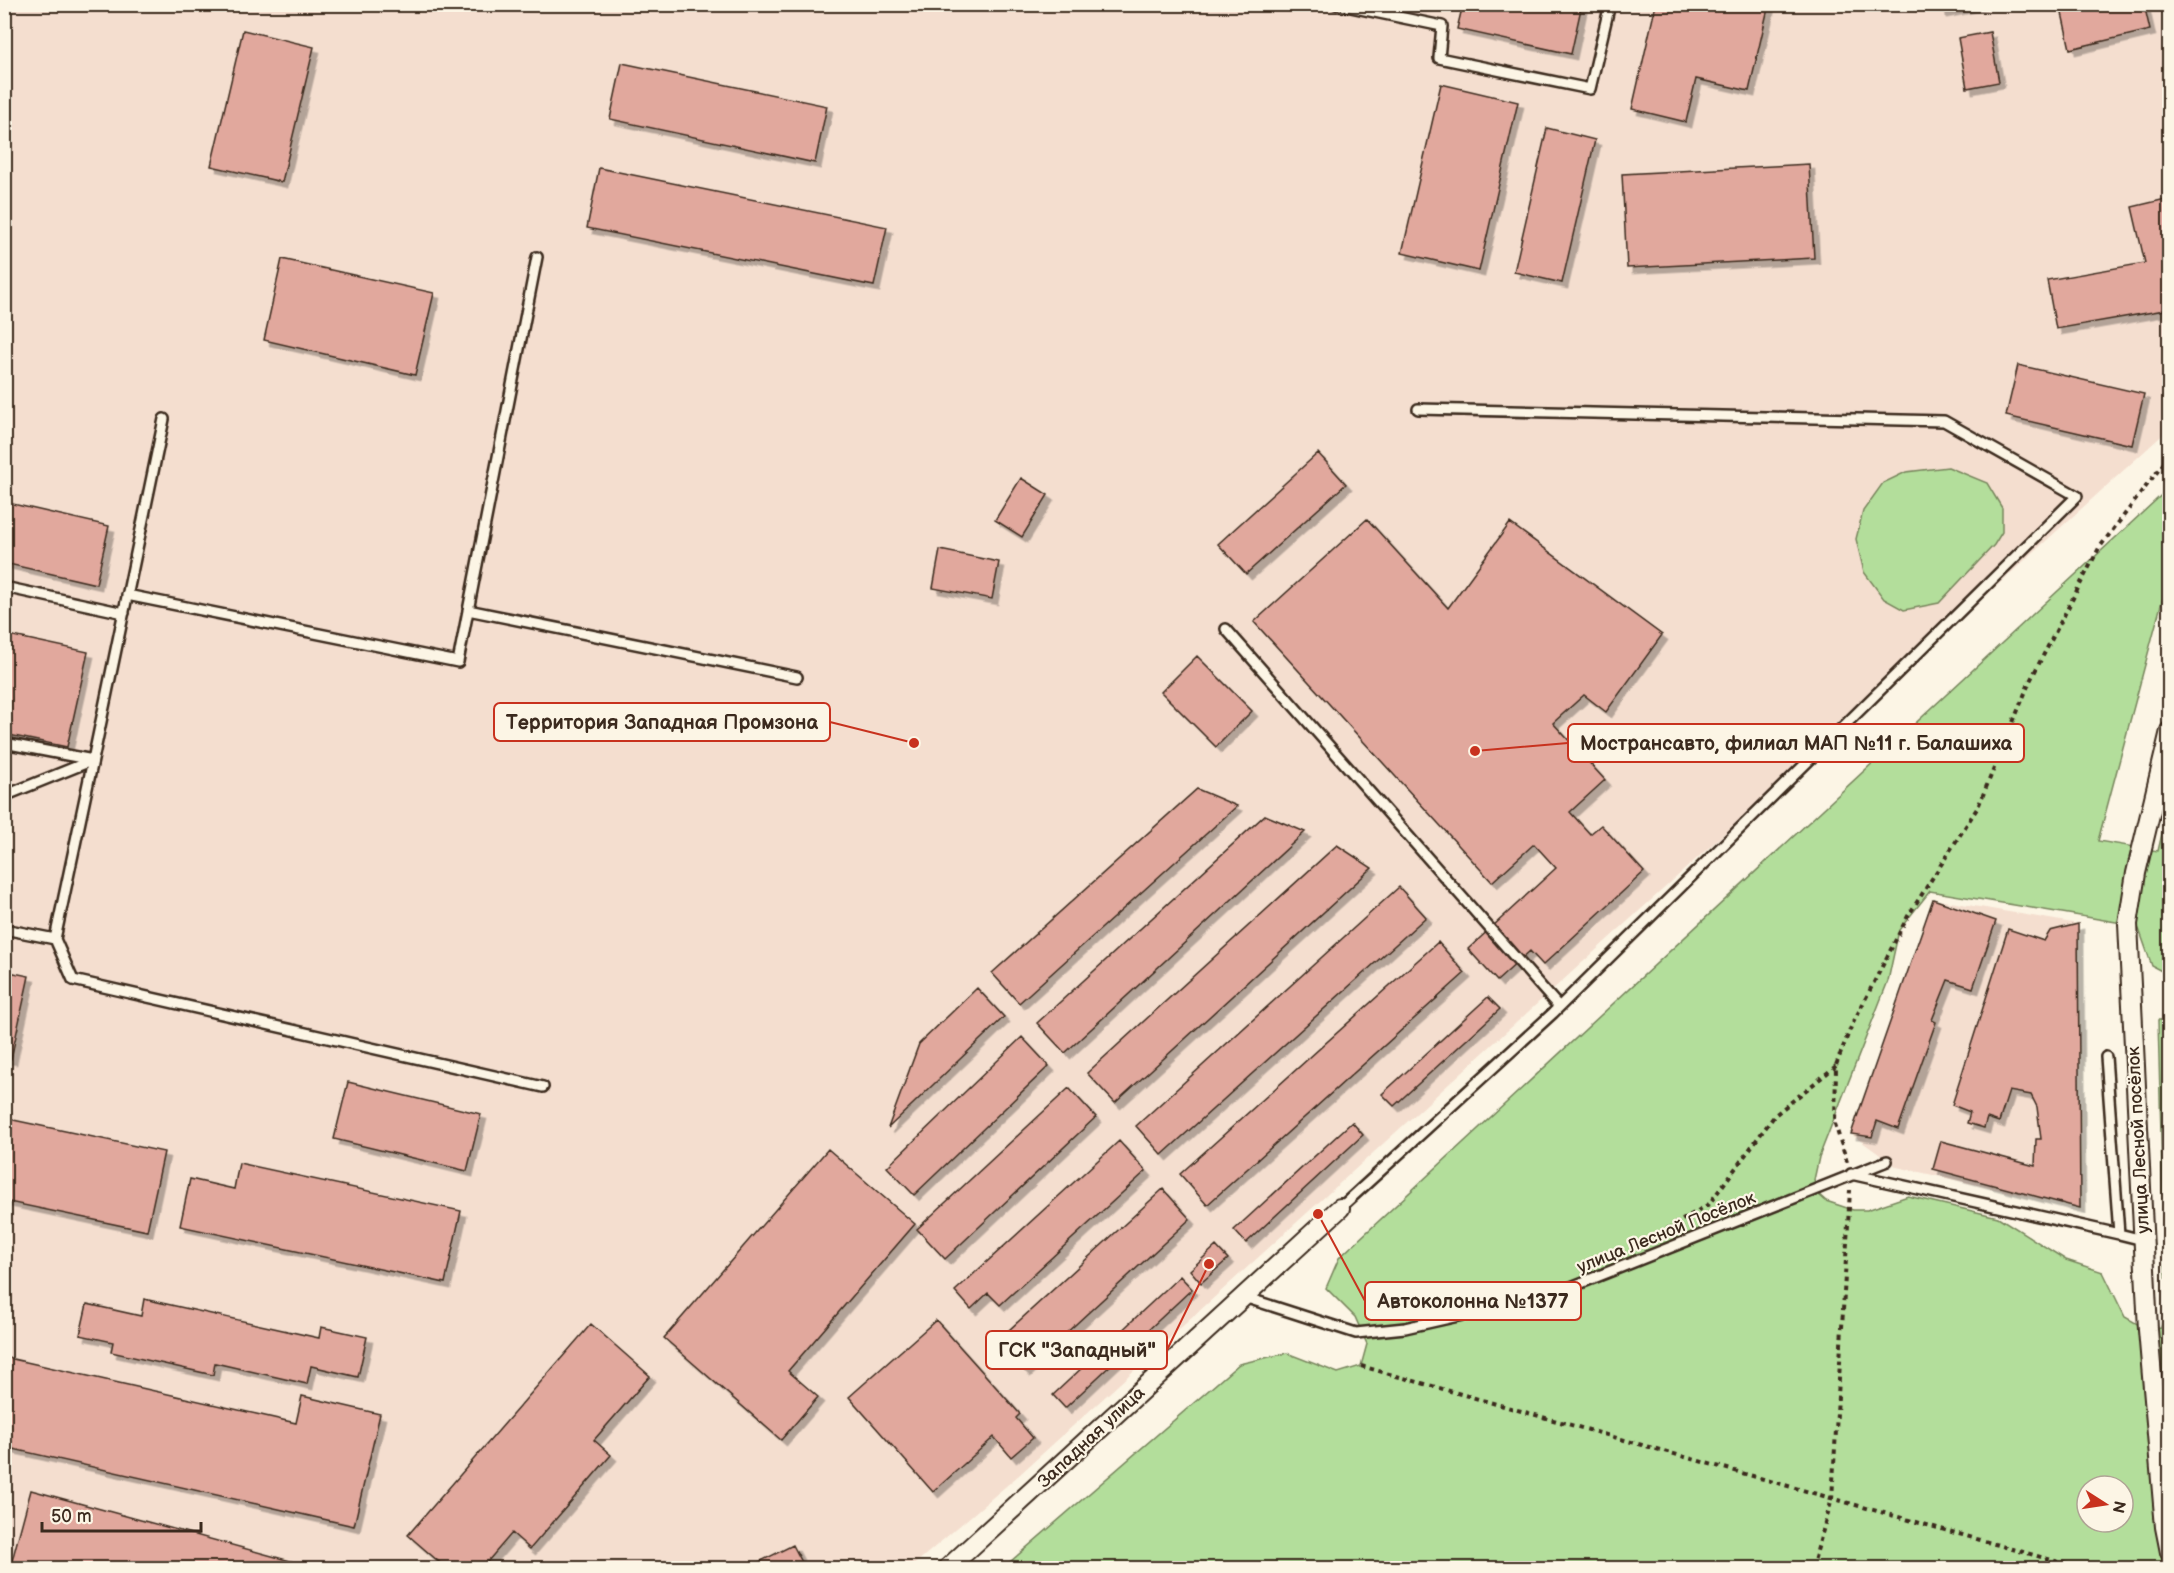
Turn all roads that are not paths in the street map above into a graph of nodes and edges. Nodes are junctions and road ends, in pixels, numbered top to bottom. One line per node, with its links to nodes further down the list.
1 (1336, 4): 2 (lane)
2 (1610, 4)
3 (537, 256): 8 (lane)
4 (1418, 409): 18 (lane)
5 (164, 419): 7 (lane)
6 (4, 587): 9 (lane)
7 (127, 595): 8 (lane); 9 (lane)
8 (468, 610): 11 (lane)
9 (124, 613): 14 (lane)
10 (1226, 629): 18 (lane)
11 (797, 676)
12 (2169, 731): 25 (street, улица Лесной посёлок)
13 (4, 743): 14 (lane)
14 (93, 760): 15 (lane); 17 (lane)
15 (4, 796)
16 (4, 929): 17 (lane)
17 (55, 939): 20 (lane)
18 (1558, 1007): 23 (lane)
19 (2106, 1057): 24 (lane)
20 (543, 1087)
21 (1887, 1161): 22 (lane, улица Лесной Посёлок)
22 (1851, 1174): 24 (lane); 26 (lane, улица Лесной Посёлок)
23 (1340, 1208): 26 (street, Западная улица)
24 (2119, 1234): 25 (lane)
25 (2143, 1240): 27 (street, улица Лесной посёлок)
26 (1244, 1297): 28 (street, Западная улица)
27 (2169, 1552)
28 (948, 1569)

